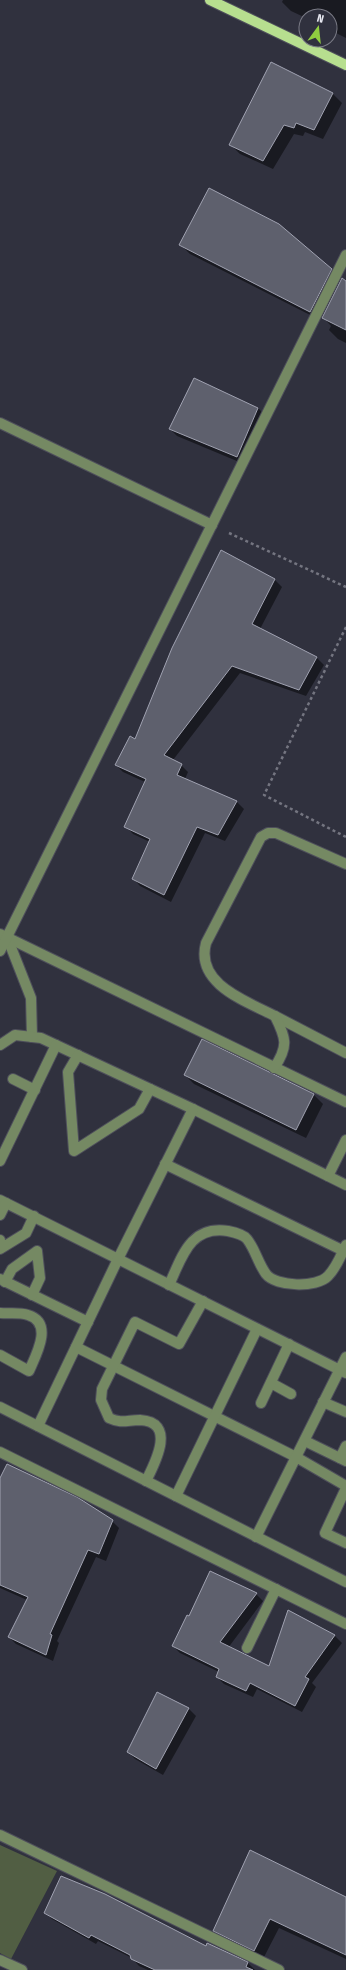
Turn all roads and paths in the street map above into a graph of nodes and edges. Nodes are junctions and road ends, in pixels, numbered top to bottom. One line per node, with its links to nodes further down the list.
1 (210, 0): 2 (main road)
2 (346, 65)
3 (346, 255): 5 (street)
4 (0, 423): 5 (street)
5 (212, 525): 6 (path); 10 (street)
6 (346, 587)
7 (346, 627): 8 (path)
8 (346, 837)
9 (346, 864): 12 (street)
10 (3, 936): 11 (street); 13 (street); 18 (street)
11 (0, 951)
12 (275, 1016): 16 (street); 18 (street)
13 (32, 1036): 14 (street); 15 (street)
14 (56, 1044): 17 (street); 21 (street)
15 (0, 1045)
16 (346, 1053)
17 (78, 1054): 20 (street); 20 (street)
18 (274, 1068): 22 (street)
19 (13, 1079): 21 (street)
20 (150, 1089): 23 (street)
21 (34, 1090): 25 (street)
22 (346, 1102)
23 (193, 1109): 27 (street); 28 (street)
24 (346, 1140): 28 (street)
25 (3, 1147): 26 (street)
26 (0, 1161)
27 (166, 1164): 34 (street); 35 (street)
28 (328, 1176): 29 (street)
29 (346, 1185)
30 (3, 1201): 31 (street); 32 (street)
31 (0, 1215)
32 (34, 1216): 33 (street); 35 (street)
33 (0, 1240)
34 (345, 1249): 37 (street)
35 (118, 1259): 37 (street); 41 (street)
36 (3, 1280): 38 (street); 38 (street)
37 (169, 1285): 39 (street)
38 (32, 1295): 41 (street)
39 (203, 1301): 42 (street); 47 (street)
40 (0, 1313): 45 (street)
41 (88, 1322): 44 (street)
42 (257, 1329): 43 (street); 55 (street)
43 (289, 1344): 48 (street); 49 (street)
44 (76, 1347): 47 (street); 56 (street)
45 (0, 1356)
46 (346, 1357): 48 (street)
47 (113, 1366): 55 (street); 62 (street)
48 (343, 1371): 51 (street)
49 (270, 1383): 50 (street); 52 (street)
50 (291, 1394)
51 (324, 1402): 54 (street); 57 (street)
52 (261, 1403)
53 (0, 1407): 56 (street)
54 (346, 1412)
55 (214, 1417): 60 (street); 64 (street)
56 (38, 1426): 62 (street)
57 (305, 1441): 60 (street); 61 (street)
58 (346, 1446): 61 (street)
59 (0, 1452): 68 (street)
60 (296, 1457): 63 (street); 65 (street)
61 (343, 1459)
62 (146, 1481): 64 (street)
63 (346, 1487): 66 (street)
64 (176, 1496): 65 (street)
65 (256, 1537): 67 (street)
66 (346, 1543)
67 (346, 1582)
68 (276, 1590): 69 (street); 70 (street)
69 (346, 1624)
70 (247, 1648)
71 (0, 1835): 74 (street)
72 (0, 1960): 73 (street)
73 (22, 1970)
74 (279, 1970)

